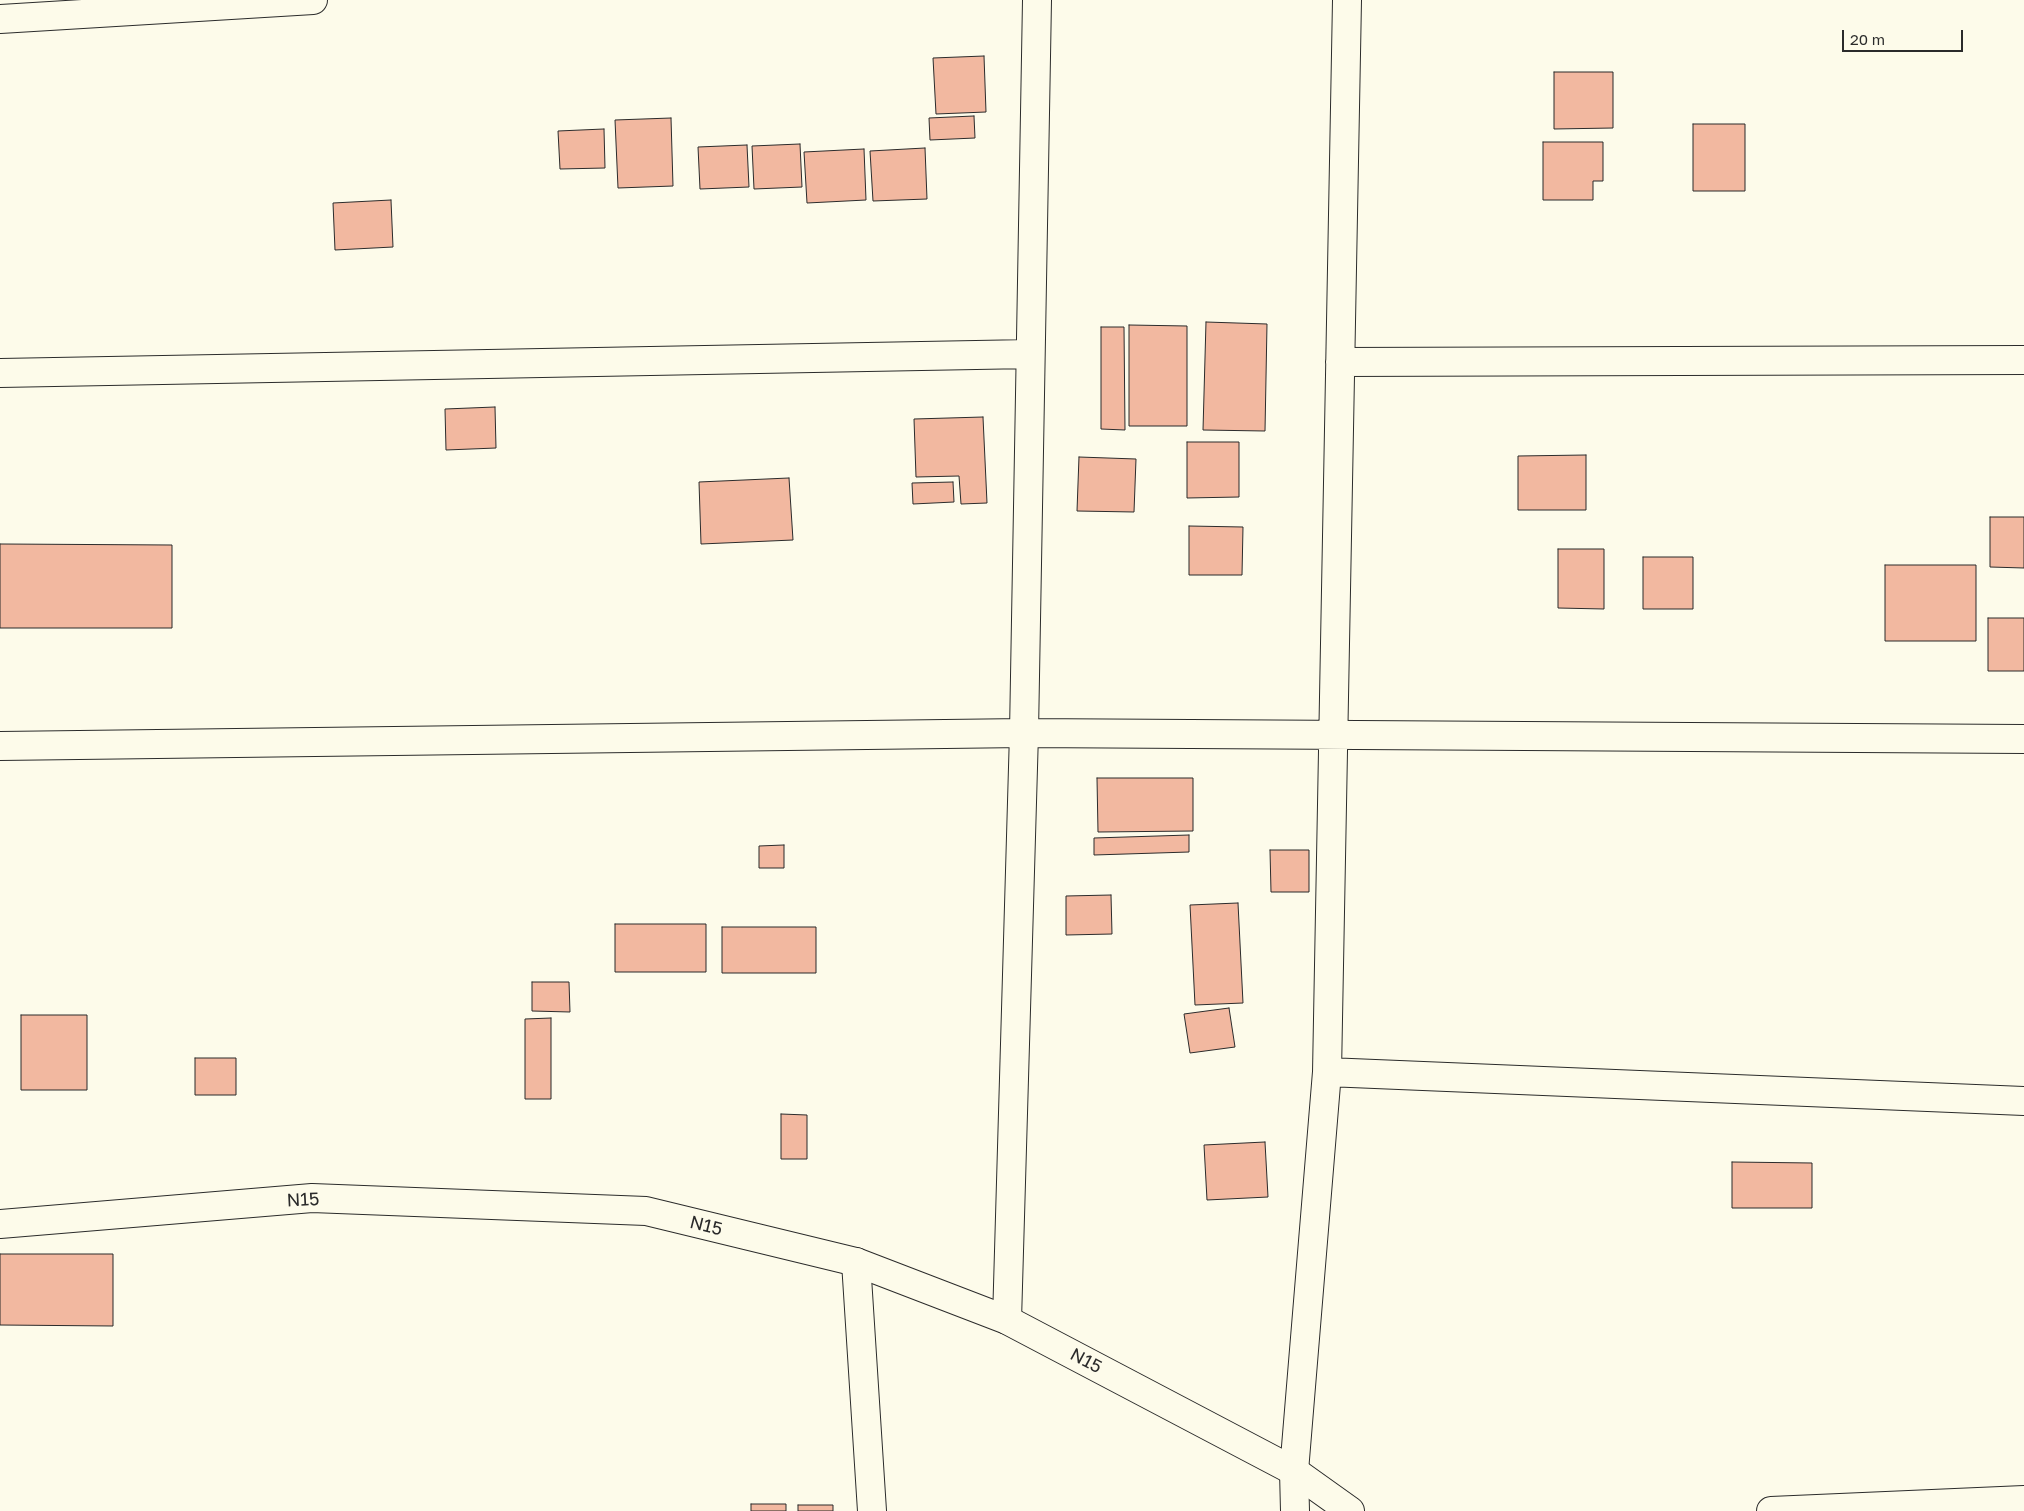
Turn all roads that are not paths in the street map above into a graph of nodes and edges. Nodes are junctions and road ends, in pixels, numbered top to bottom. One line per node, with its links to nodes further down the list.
1 (305, 0): 2 (street); 5 (street)
2 (313, 0)
3 (1037, 0): 6 (street)
4 (1347, 0): 8 (street)
5 (0, 19)
6 (1030, 354): 9 (street); 10 (street)
7 (2024, 360): 8 (street)
8 (1340, 362): 11 (street)
9 (0, 373)
10 (1024, 733): 11 (street); 13 (street); 18 (street)
11 (1334, 735): 12 (street); 14 (street)
12 (2024, 739)
13 (0, 746)
14 (1326, 1072): 15 (street); 19 (street)
15 (2024, 1101)
16 (0, 1224): 17 (street, N15)
17 (856, 1262): 18 (street, N15); 22 (street)
18 (1008, 1320): 19 (street, N15)
19 (1294, 1471): 23 (street); 24 (street, N15)
20 (2024, 1500): 21 (street)
21 (1985, 1506): 25 (street)
22 (872, 1511)
23 (1294, 1511)
24 (1350, 1511)
25 (1771, 1511)

